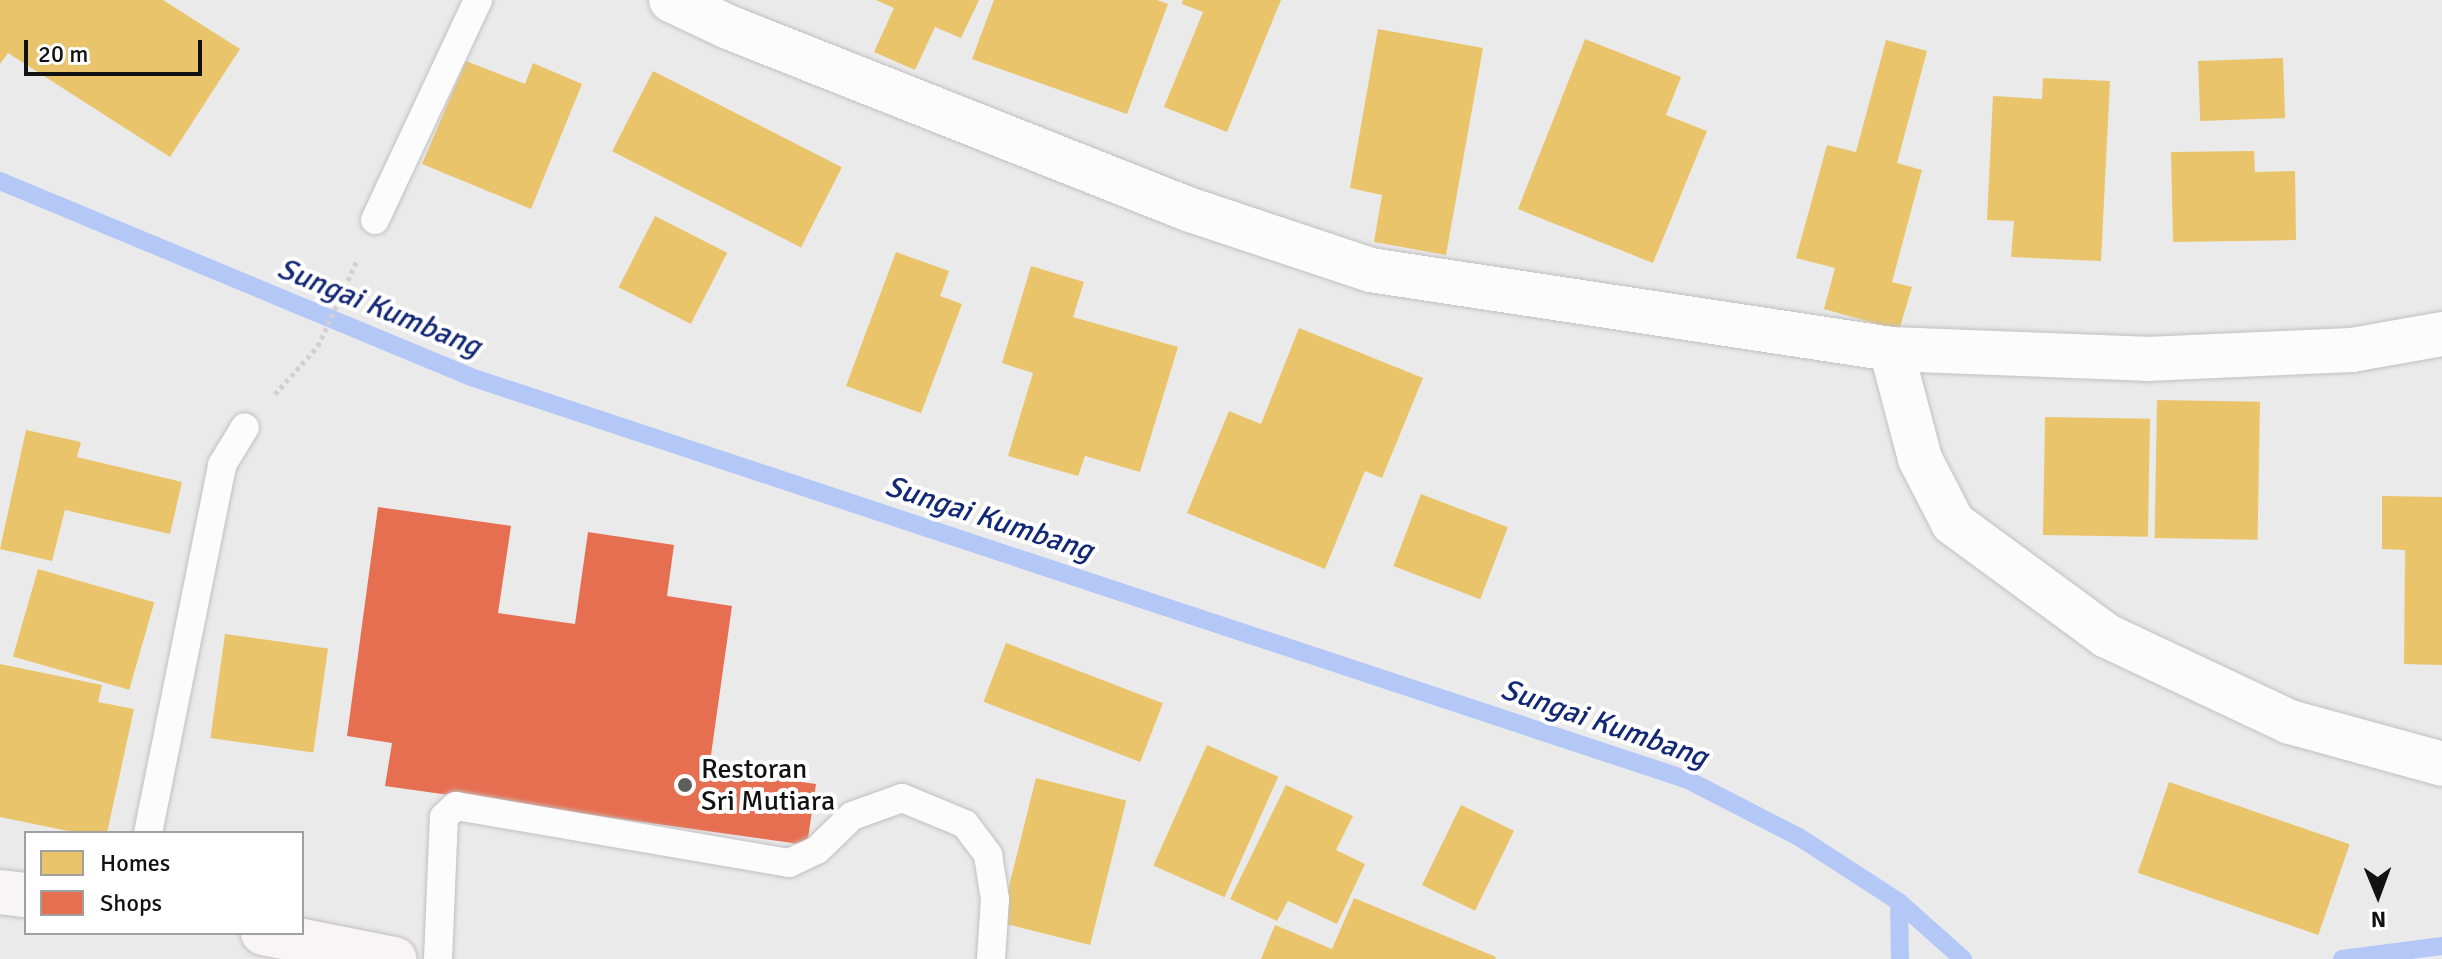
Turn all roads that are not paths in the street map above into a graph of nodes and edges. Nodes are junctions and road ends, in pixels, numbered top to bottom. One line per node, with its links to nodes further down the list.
1 (478, 0): 3 (lane)
2 (671, 0): 5 (street)
3 (375, 220)
4 (2442, 334): 5 (street)
5 (1891, 349): 7 (street)
6 (245, 427): 8 (lane)
7 (2442, 764)
8 (148, 831)
9 (0, 892): 10 (main road)
10 (24, 895)
11 (273, 935): 12 (main road)
12 (394, 959)
13 (438, 959): 14 (lane)
14 (991, 959)

